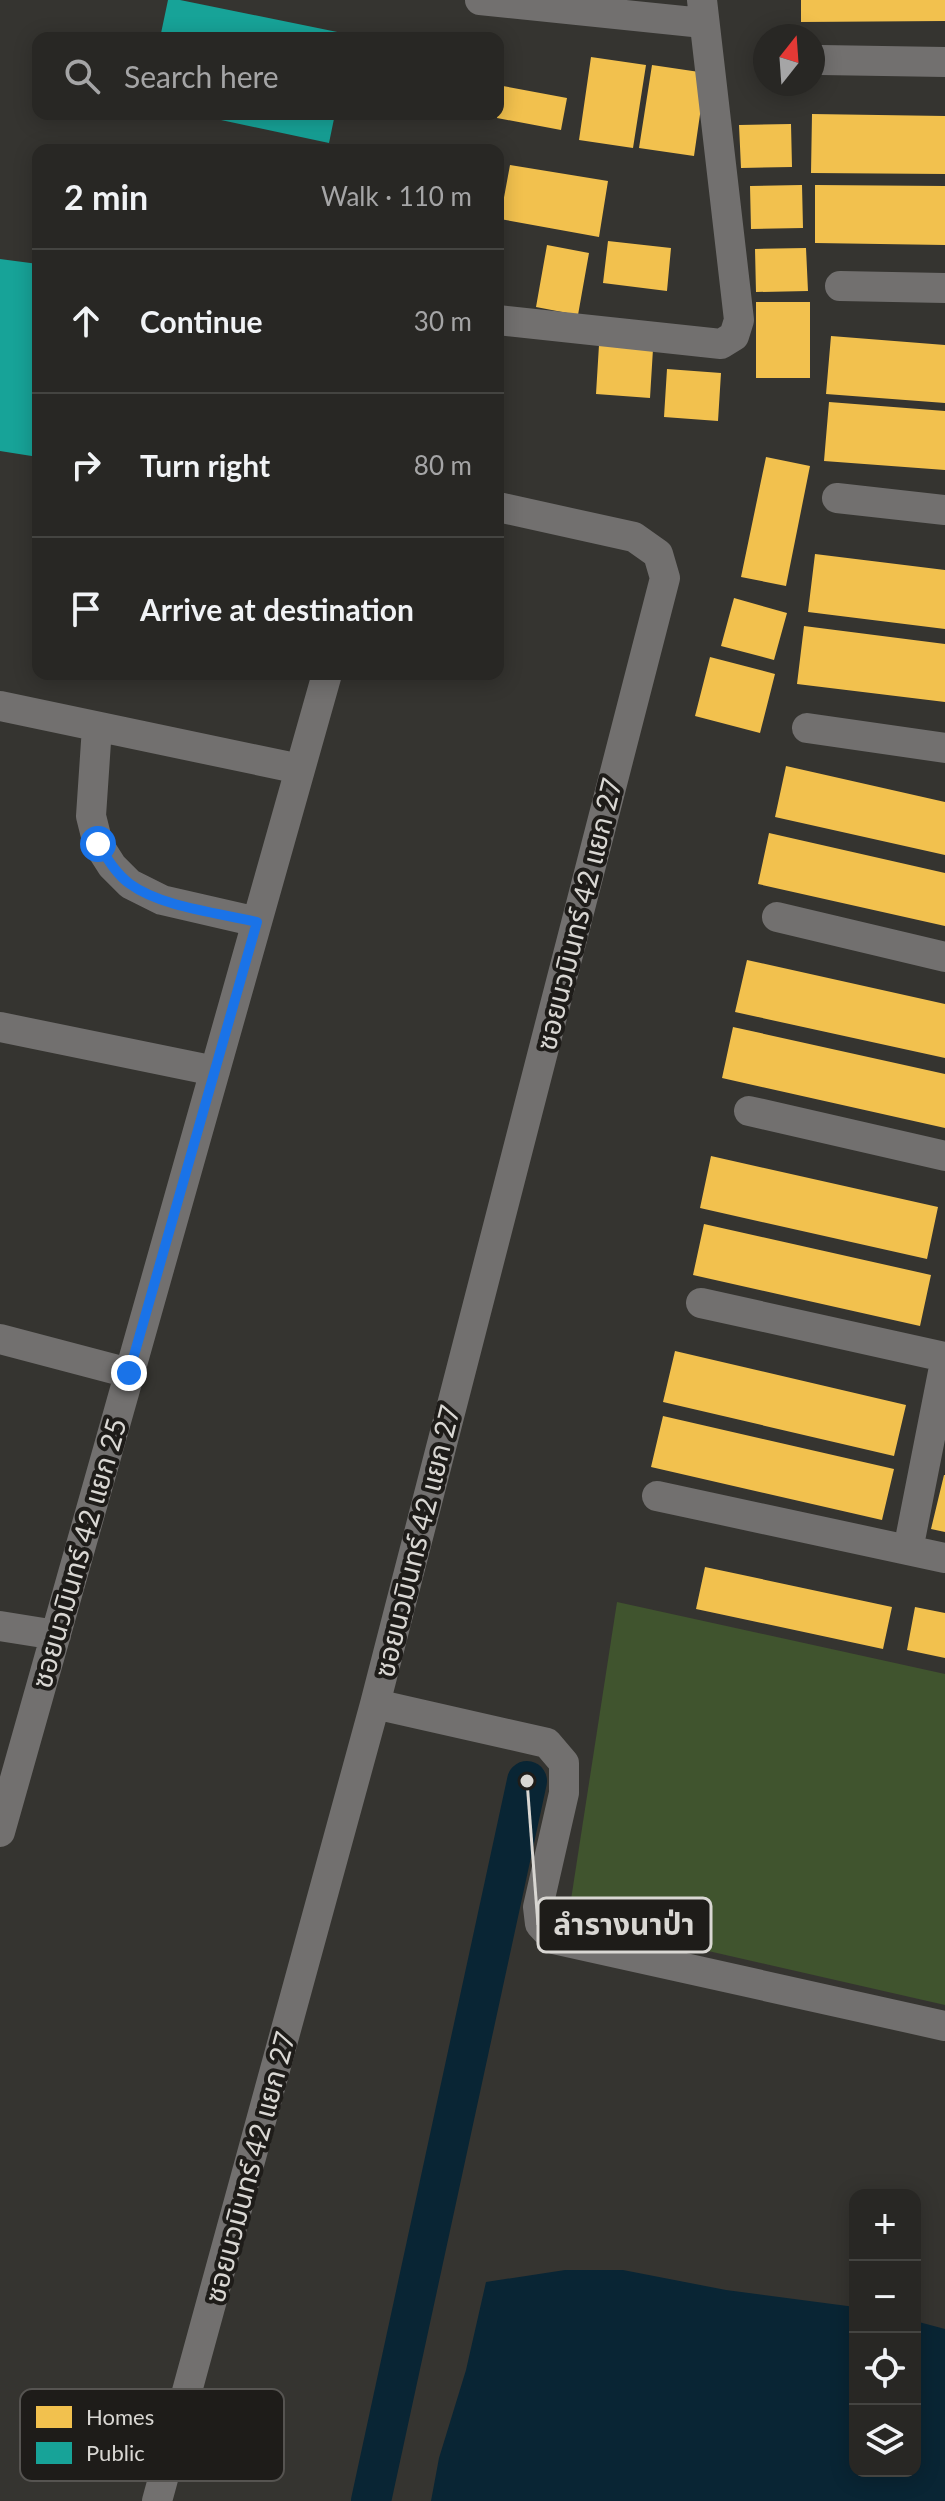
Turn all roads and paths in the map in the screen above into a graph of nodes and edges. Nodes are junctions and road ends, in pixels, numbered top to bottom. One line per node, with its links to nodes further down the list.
1 (480, 0): 2 (street)
2 (702, 12): 7 (street)
3 (825, 60): 4 (street)
4 (945, 62)
5 (840, 286): 6 (street)
6 (945, 288)
7 (504, 321)
8 (837, 498): 10 (street)
9 (504, 508): 33 (street, ซอยนวมินทร์ 42 แยก 27)
10 (945, 510)
11 (325, 680): 16 (street, ซอยนวมินทร์ 42 แยก 25)
12 (0, 706): 13 (street)
13 (97, 727): 16 (street); 18 (street)
14 (807, 728): 15 (street)
15 (945, 748)
16 (300, 769): 18 (street, ซอยนวมินทร์ 42 แยก 25)
17 (777, 917): 19 (street)
18 (257, 922): 21 (street, ซอยนวมินทร์ 42 แยก 25)
19 (945, 957)
20 (0, 1027): 21 (street)
21 (215, 1071): 27 (street, ซอยนวมินทร์ 42 แยก 25)
22 (749, 1111): 23 (street)
23 (945, 1156)
24 (701, 1303): 26 (street)
25 (0, 1339): 27 (street)
26 (945, 1360): 29 (street)
27 (129, 1373): 32 (street, ซอยนวมินทร์ 42 แยก 25)
28 (657, 1496): 29 (street)
29 (908, 1550): 30 (street)
30 (945, 1558)
31 (0, 1626): 32 (street)
32 (56, 1635): 34 (street, ซอยนวมินทร์ 42 แยก 25)
33 (375, 1704): 35 (street); 36 (street, ซอยนวมินทร์ 42 แยก 27)
34 (0, 1832)
35 (945, 2026)
36 (188, 2389)
37 (162, 2481): 38 (street, ซอยนวมินทร์ 42 แยก 27)
38 (157, 2501)

